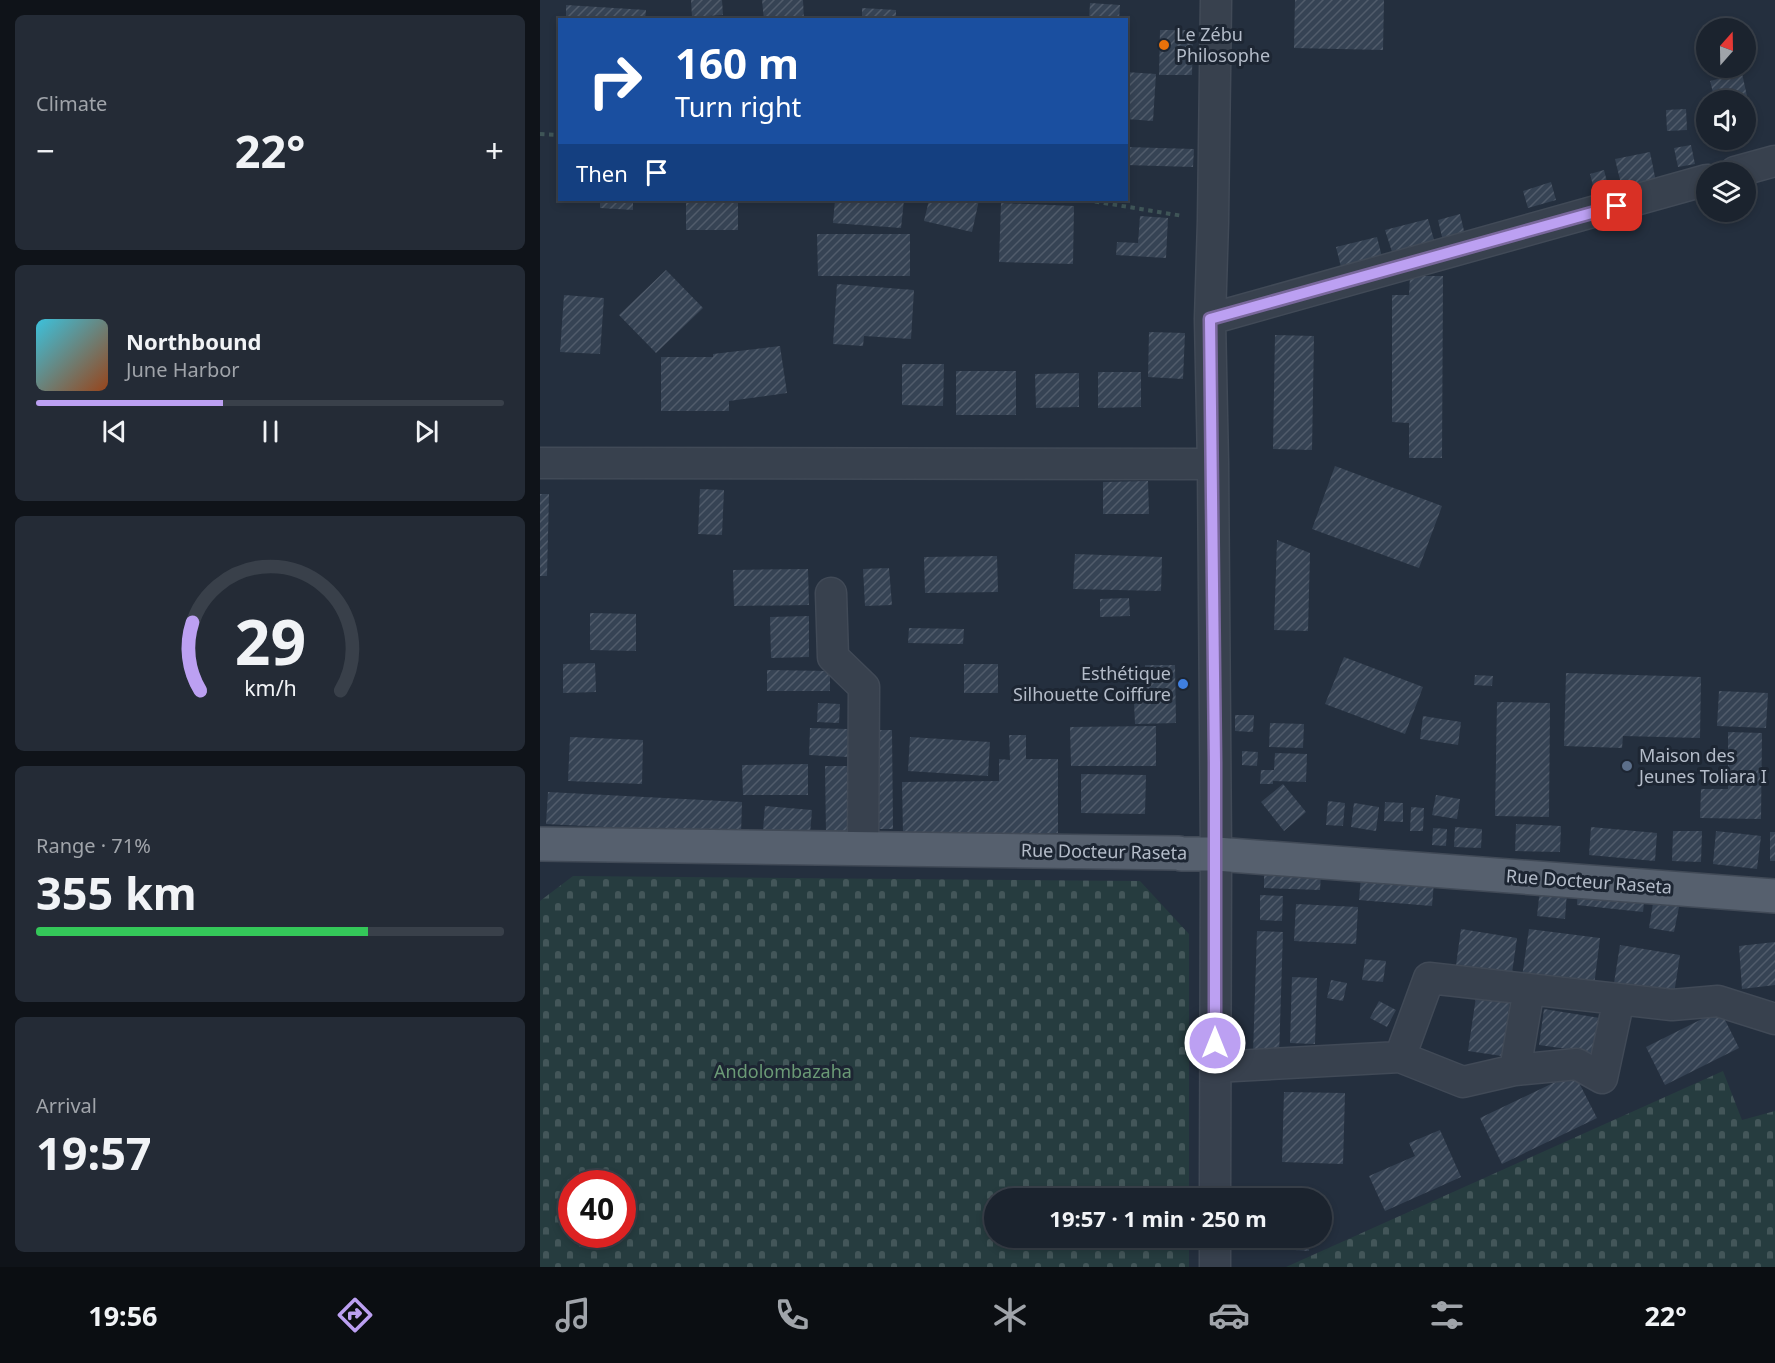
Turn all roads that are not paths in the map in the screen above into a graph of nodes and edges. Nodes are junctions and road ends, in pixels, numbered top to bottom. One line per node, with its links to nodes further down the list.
1 (1216, 0): 5 (street)
2 (1775, 161): 3 (street)
3 (1756, 166)
4 (1696, 183): 5 (street)
5 (1210, 319): 7 (street)
6 (540, 463): 7 (street)
7 (1213, 464): 11 (street)
8 (831, 593): 10 (street)
9 (540, 844): 10 (main road, Rue Docteur Raseta)
10 (863, 849): 11 (main road, Rue Docteur Raseta)
11 (1216, 854): 12 (main road, Rue Docteur Raseta); 17 (street)
12 (1775, 896)
13 (1529, 989): 14 (street); 16 (street); 18 (street)
14 (1619, 999): 15 (street); 18 (street)
15 (1775, 1019)
16 (1400, 1057): 17 (street); 18 (street)
17 (1215, 1067): 19 (street)
18 (1515, 1070)
19 (1215, 1188)
20 (1215, 1248): 21 (street)
21 (1215, 1267)

